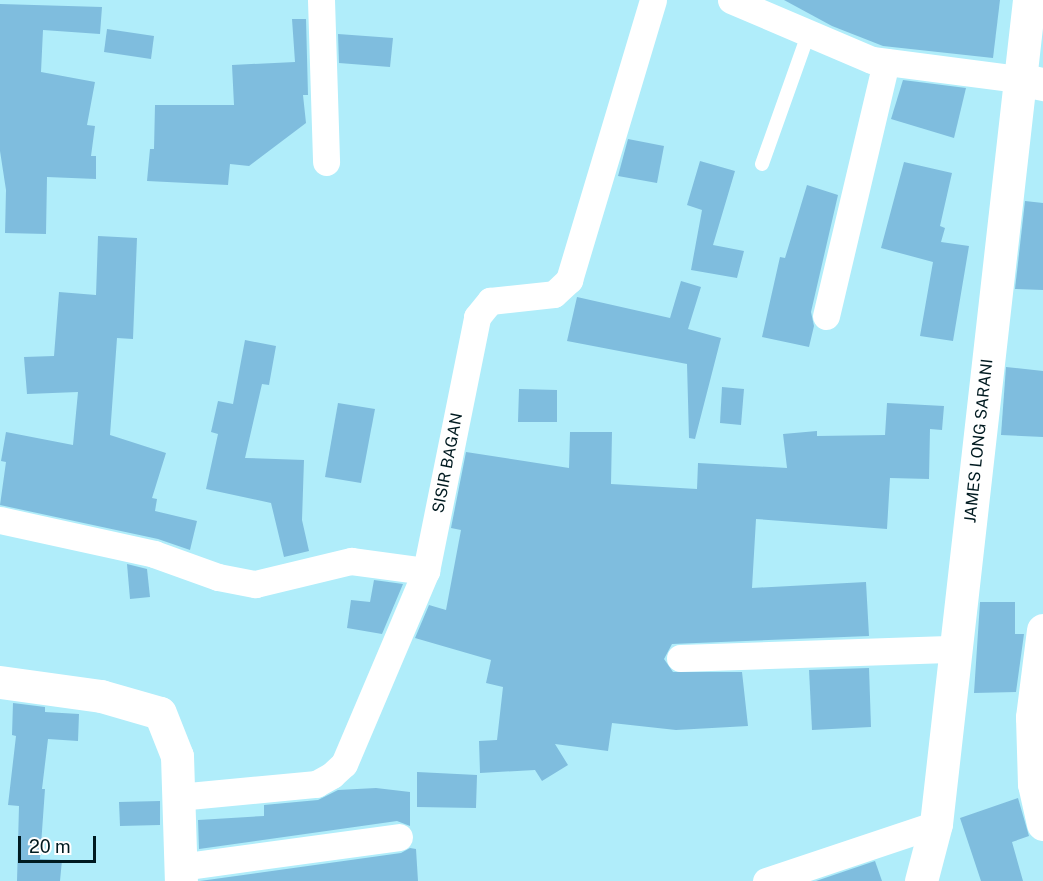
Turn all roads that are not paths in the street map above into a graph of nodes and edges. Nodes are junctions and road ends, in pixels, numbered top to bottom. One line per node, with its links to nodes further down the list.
1 (321, 0): 8 (street)
2 (653, 0): 12 (street, SISIR BAGAN)
3 (731, 0): 5 (street)
4 (1029, 0): 7 (main road, JAMES LONG SARANI)
5 (808, 35): 6 (street); 9 (lane)
6 (886, 62): 7 (street); 10 (street)
7 (1031, 81): 14 (main road, JAMES LONG SARANI)
8 (326, 162)
9 (762, 164)
10 (826, 316)
11 (0, 520): 12 (street)
12 (426, 571): 17 (street, SISIR BAGAN)
13 (1043, 630): 19 (main road)
14 (956, 650): 15 (street); 18 (main road, JAMES LONG SARANI)
15 (680, 658)
16 (0, 682): 17 (main road)
17 (178, 797): 21 (main road)
18 (936, 824): 22 (street); 23 (main road, JAMES LONG SARANI)
19 (1043, 824)
20 (399, 837): 21 (street)
21 (180, 874)
22 (766, 881)
23 (921, 881)

